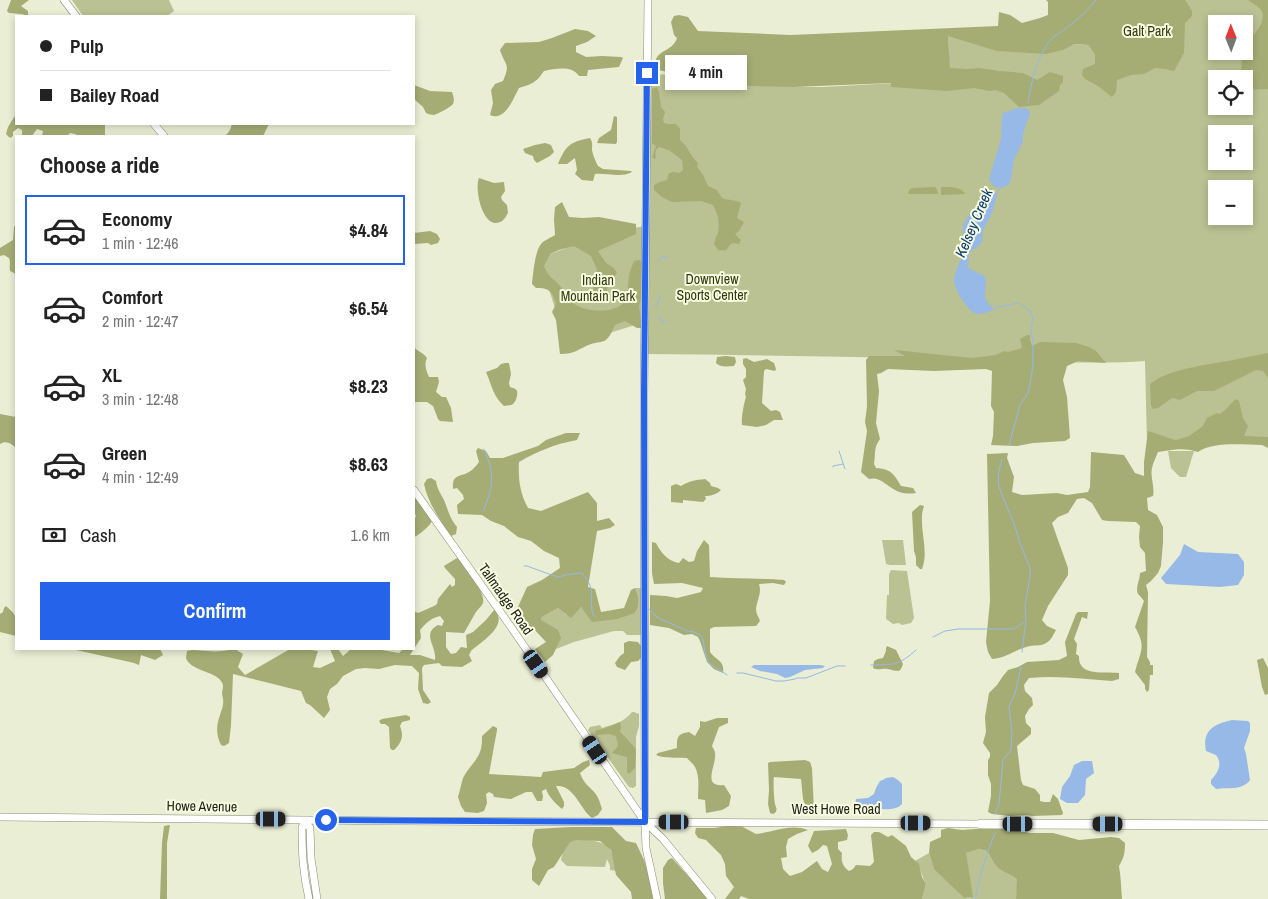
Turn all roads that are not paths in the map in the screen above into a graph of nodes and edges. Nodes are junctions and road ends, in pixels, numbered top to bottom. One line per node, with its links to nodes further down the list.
1 (64, 0): 3 (street)
2 (648, 0): 9 (street)
3 (75, 15)
4 (155, 125): 5 (street)
5 (163, 135)
6 (415, 491): 9 (street, Tallmadge Road)
7 (0, 817): 8 (street, Howe Avenue)
8 (306, 822): 9 (street, Howe Avenue); 12 (street); 13 (street)
9 (645, 822): 10 (street, West Howe Road); 14 (street); 15 (street, Tallmadge Road)
10 (981, 824): 11 (main road, West Howe Road)
11 (1268, 825)
12 (309, 899)
13 (317, 899)
14 (657, 899)
15 (712, 899)

